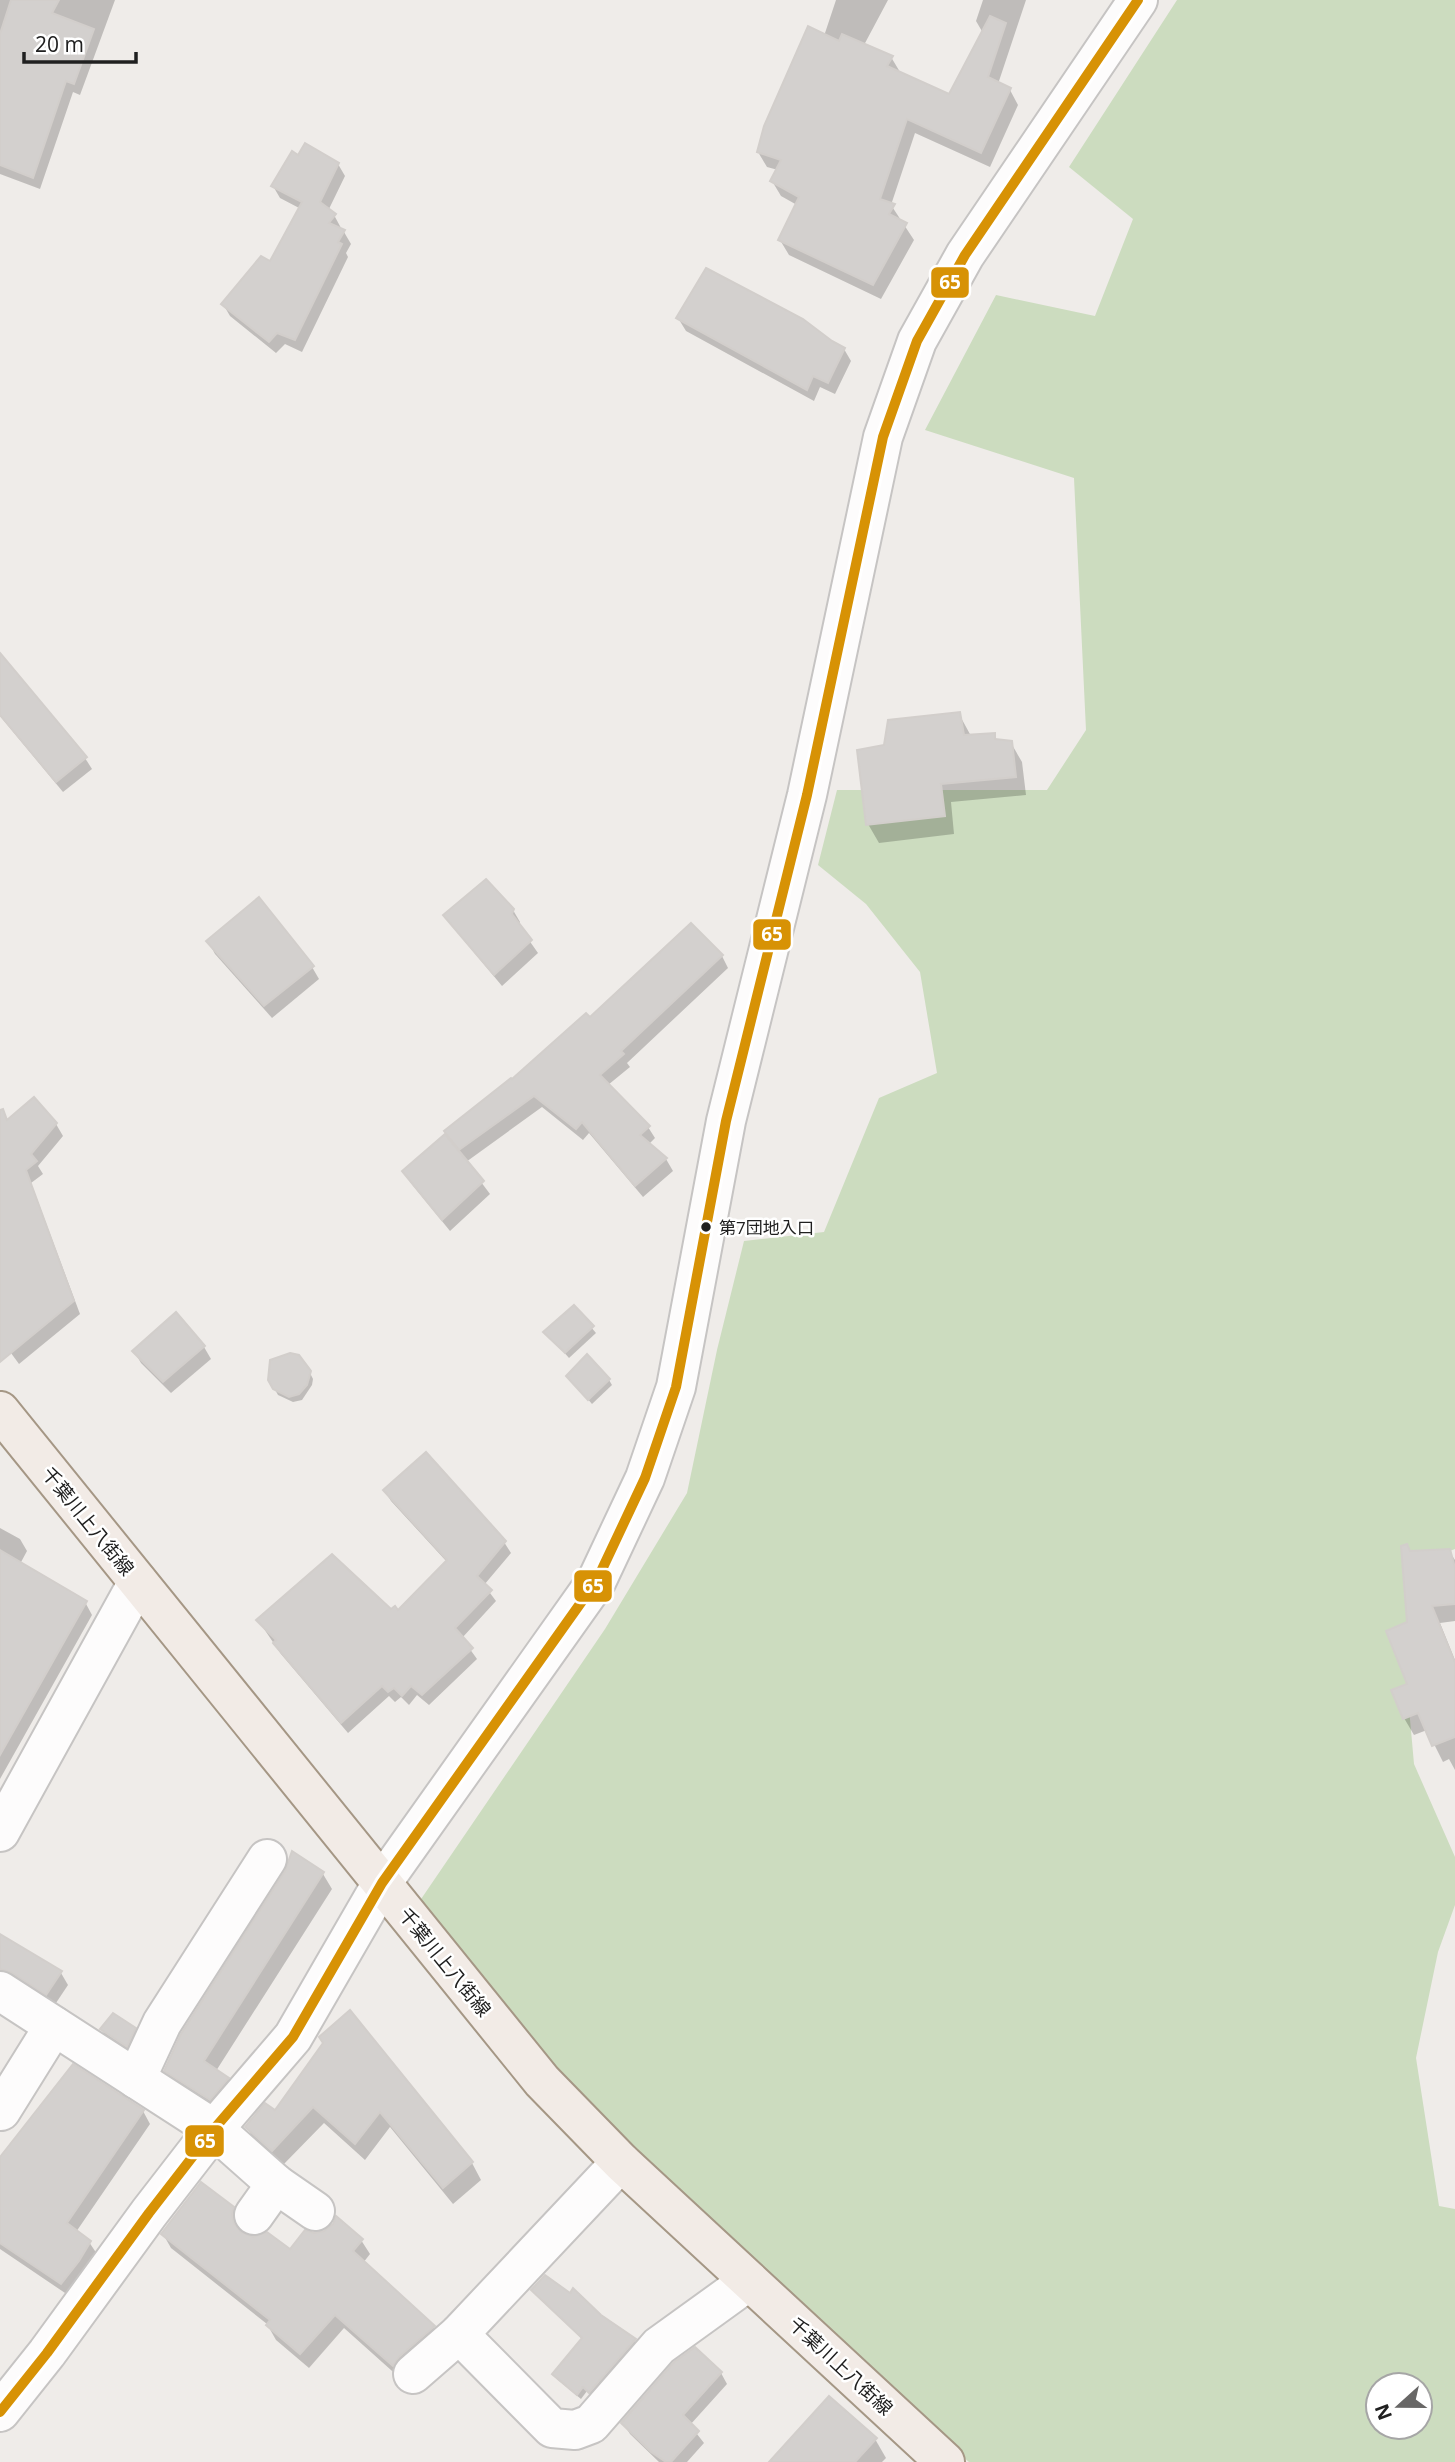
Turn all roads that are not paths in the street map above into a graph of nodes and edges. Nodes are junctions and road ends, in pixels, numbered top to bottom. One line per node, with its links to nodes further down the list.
1 (1138, 0): 6 (street)
2 (0, 1411): 3 (main road, 千葉川上八街線)
3 (138, 1583): 4 (street); 6 (main road, 千葉川上八街線)
4 (0, 1832)
5 (267, 1859): 9 (street)
6 (382, 1883): 11 (street); 12 (main road, 千葉川上八街線)
7 (0, 1991): 8 (street)
8 (54, 2026): 9 (street); 10 (street)
9 (136, 2079): 11 (street)
10 (1, 2111)
11 (214, 2129): 13 (street); 19 (street)
12 (621, 2162): 16 (main road, 千葉川上八街線); 17 (street)
13 (276, 2184): 14 (street); 15 (street)
14 (315, 2211)
15 (254, 2215)
16 (749, 2281): 17 (street); 20 (main road, 千葉川上八街線)
17 (459, 2334): 18 (street)
18 (413, 2374)
19 (0, 2412)
20 (945, 2462)

